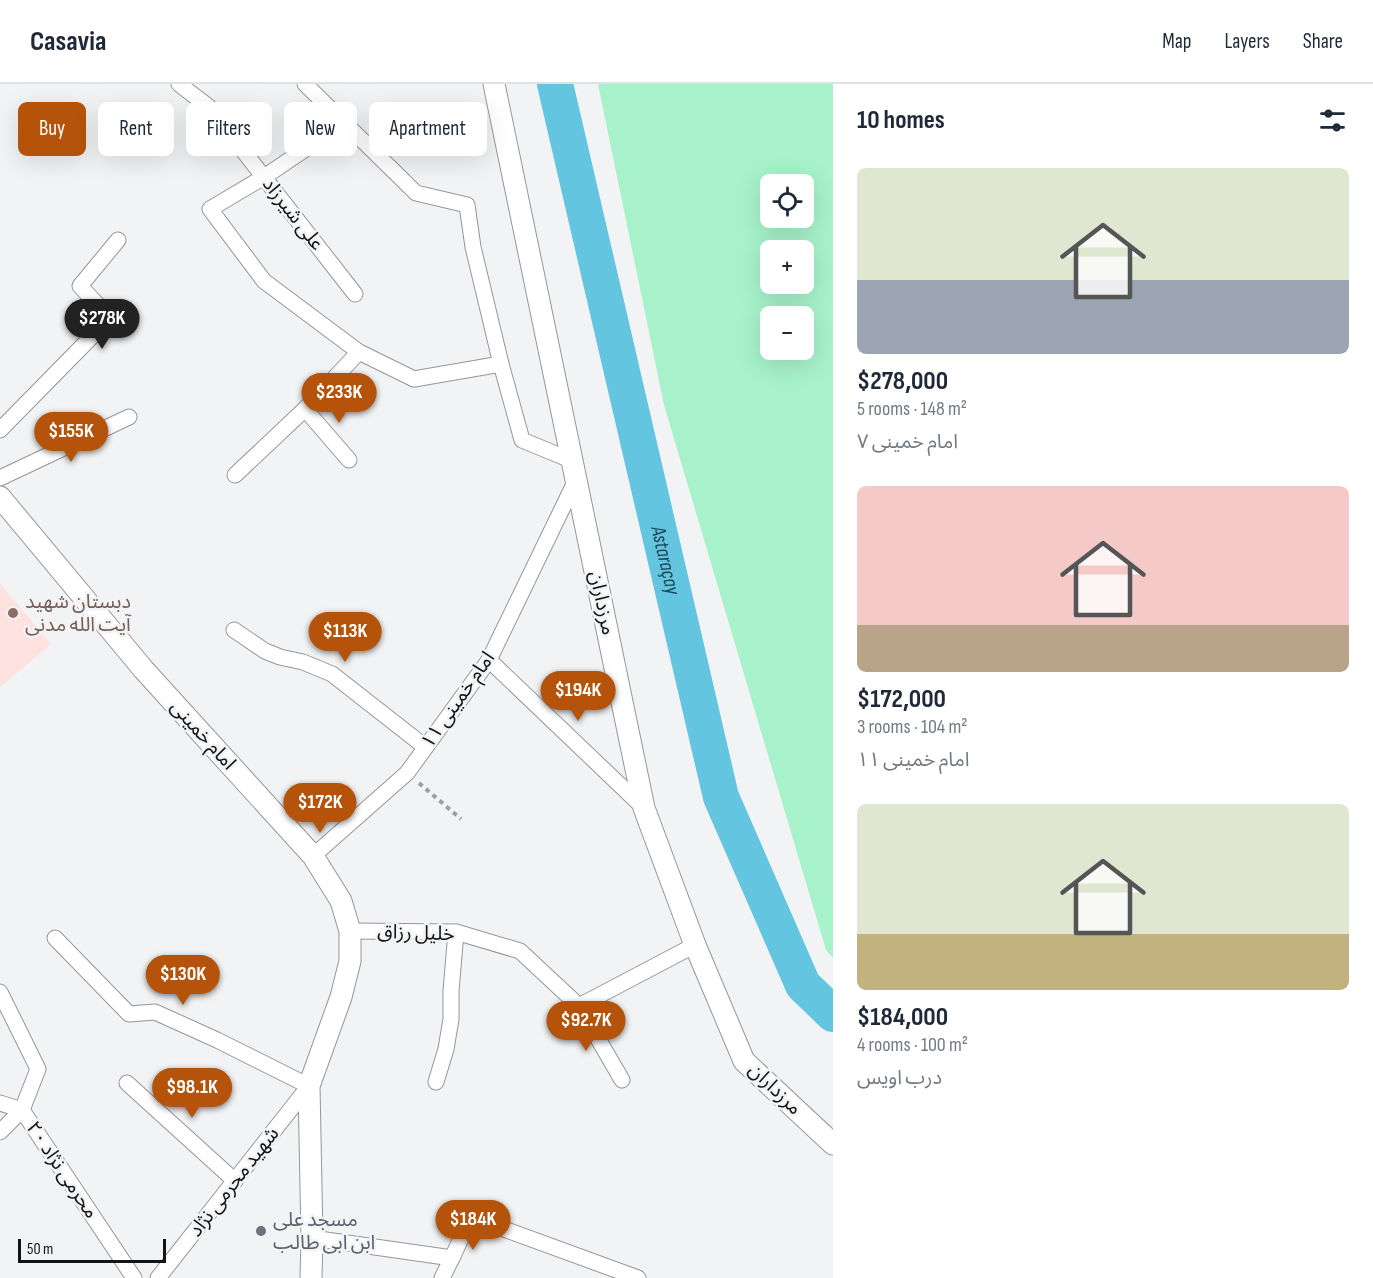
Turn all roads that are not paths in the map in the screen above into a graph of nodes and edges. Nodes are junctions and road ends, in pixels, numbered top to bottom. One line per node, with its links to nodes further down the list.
1 (179, 84): 7 (street, علی شیرزاد)
2 (305, 84): 4 (street)
3 (494, 84): 16 (street, مرزداران)
4 (323, 102)
5 (357, 136): 11 (street)
6 (295, 156): 7 (street)
7 (264, 177): 9 (street, علی شیرزاد); 10 (street)
8 (118, 240): 14 (street)
9 (355, 294)
10 (359, 352): 11 (street); 12 (street)
11 (501, 364): 16 (street)
12 (305, 409): 15 (street); 17 (street)
13 (129, 417): 18 (street)
14 (0, 430)
15 (349, 460)
16 (575, 471): 21 (street, امام خمینی ۱۱); 23 (street, مرزداران)
17 (235, 476)
18 (0, 478)
19 (0, 496): 24 (street, امام خمینی)
20 (234, 630): 22 (street)
21 (489, 660): 22 (street, امام خمینی ۱۱); 23 (street)
22 (424, 746): 24 (street, امام خمینی ۱۱)
23 (644, 808): 28 (street, مرزداران)
24 (313, 856): 25 (street, امام خمینی)
25 (350, 931): 26 (street, خلیل رزاق); 34 (street, امام خمینی)
26 (456, 932): 30 (street, خلیل رزاق); 32 (street)
27 (55, 938): 34 (street)
28 (695, 945): 30 (street); 38 (street, مرزداران)
29 (0, 992): 36 (street)
30 (579, 1006): 31 (street, خلیل رزاق)
31 (622, 1080)
32 (436, 1082)
33 (127, 1083): 39 (street)
34 (309, 1086): 39 (street, شهید محرمی نژاد); 40 (street, امام خمینی)
35 (0, 1103): 36 (street, محرمی نژاد ۲۰)
36 (22, 1110): 37 (street); 42 (street, محرمی نژاد ۲۰)
37 (0, 1132)
38 (833, 1144)
39 (235, 1181): 43 (street, شهید محرمی نژاد)
40 (312, 1238): 41 (street); 44 (street, امام خمینی)
41 (452, 1258): 45 (street); 46 (street)
42 (134, 1278)
43 (158, 1278)
44 (311, 1278)
45 (442, 1278)
46 (638, 1278)

